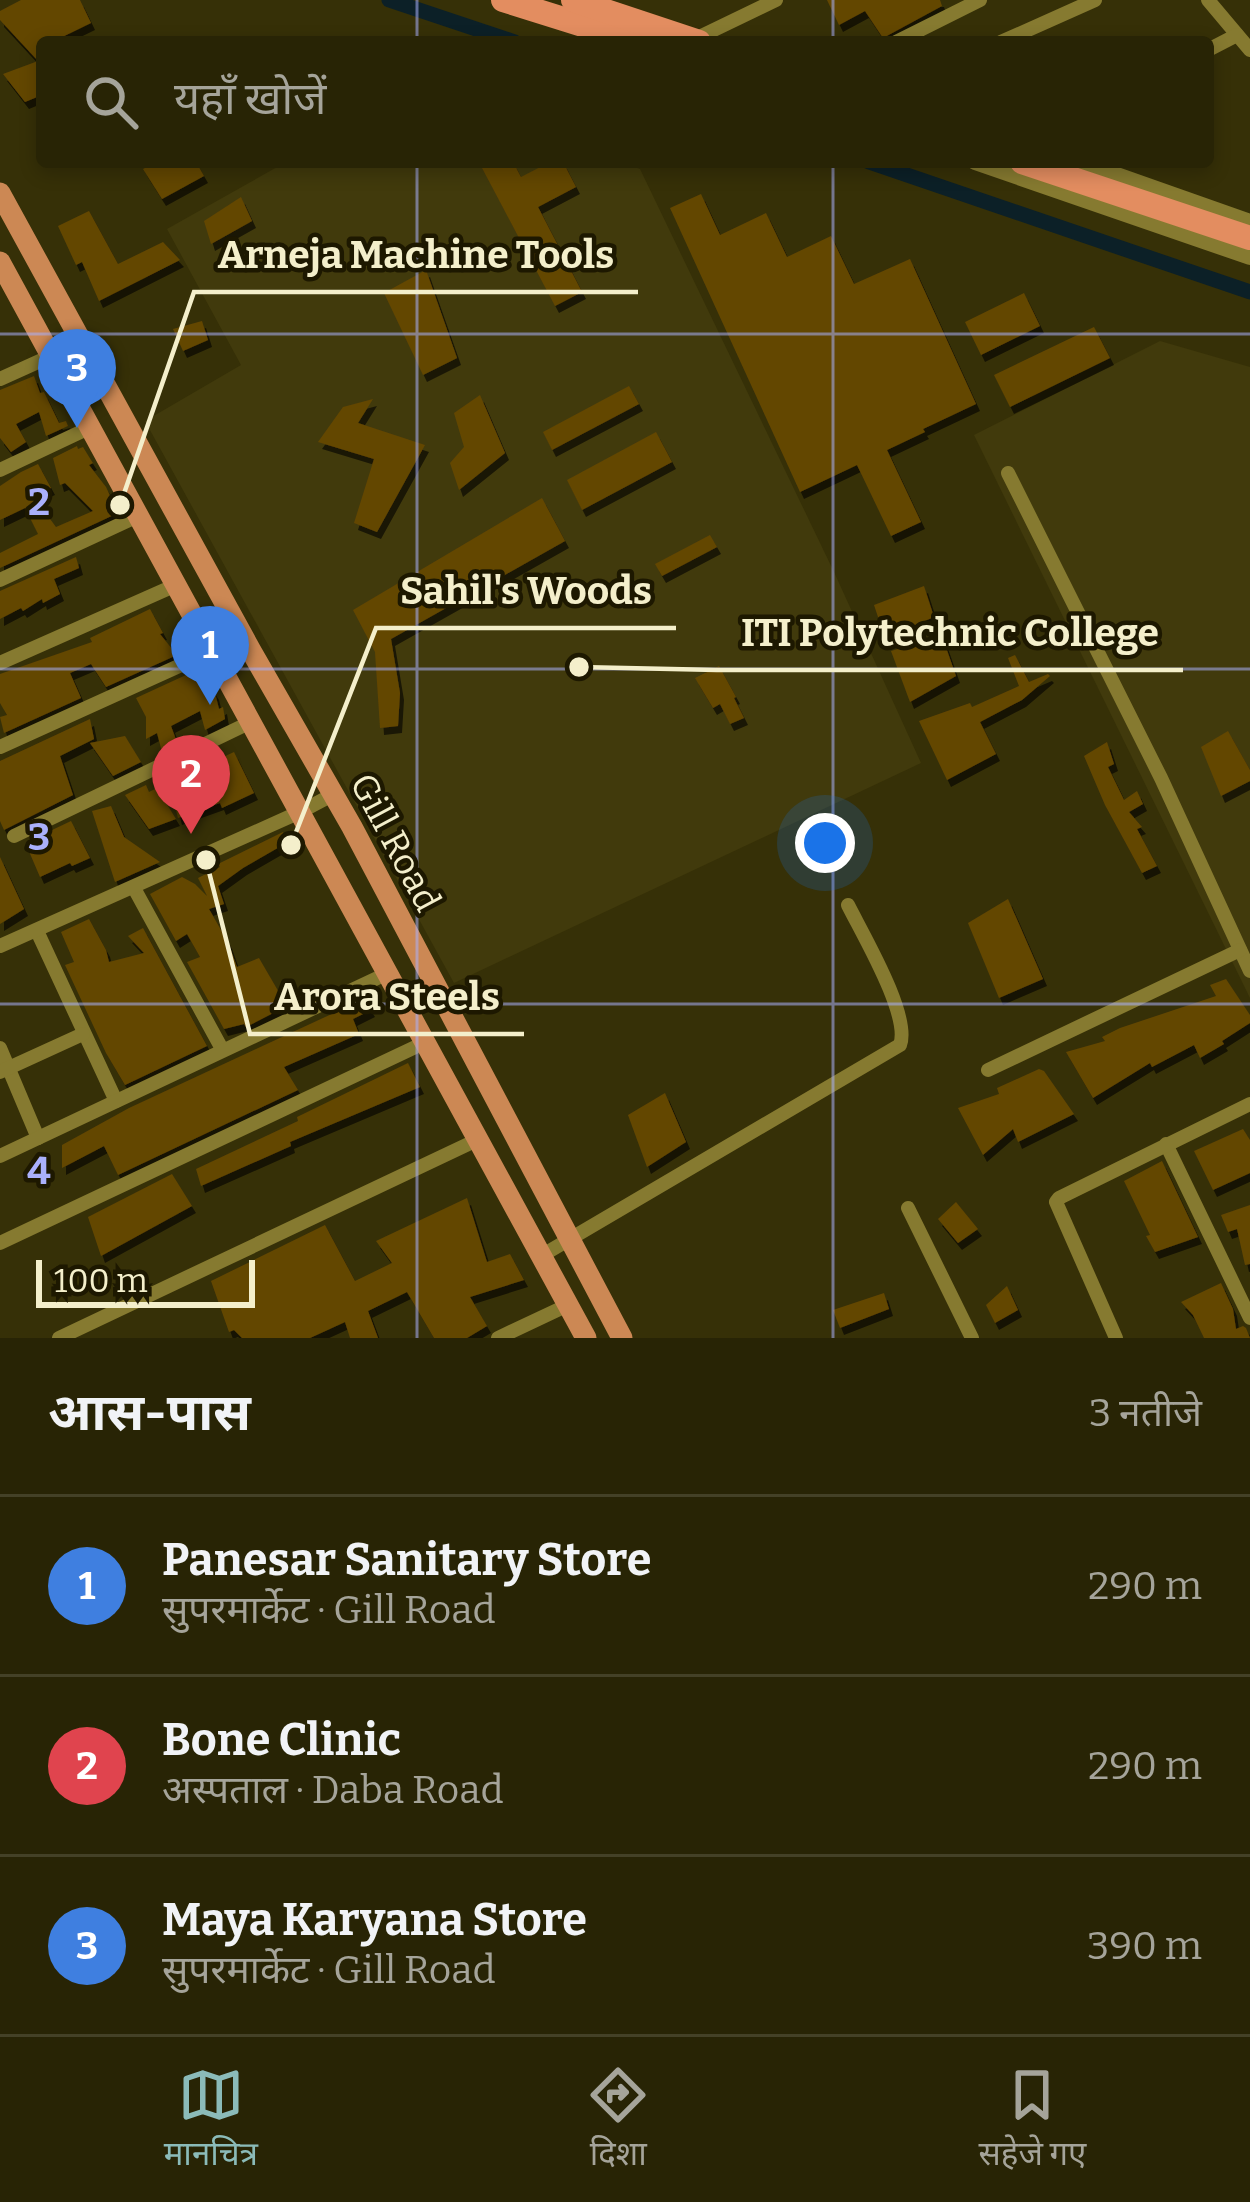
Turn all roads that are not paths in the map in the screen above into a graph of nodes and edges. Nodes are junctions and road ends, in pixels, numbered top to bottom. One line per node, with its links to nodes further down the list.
1 (502, 0): 8 (highway)
2 (776, 0): 10 (street)
3 (980, 0): 11 (street)
4 (1095, 0): 12 (street)
5 (1208, 0): 7 (street)
6 (580, 1): 9 (highway)
7 (1238, 35): 13 (street); 14 (street)
8 (618, 36)
9 (682, 36)
10 (706, 36)
11 (908, 36)
12 (1014, 36)
13 (1214, 47)
14 (1250, 50)
15 (992, 168): 21 (street)
16 (1040, 168): 20 (highway)
17 (1097, 168): 19 (street)
18 (0, 193): 35 (main road, Gill Road)
19 (1250, 222)
20 (1250, 238)
21 (1250, 257)
22 (3, 276): 23 (main road, Gill Road)
23 (51, 356): 24 (street); 25 (main road, Gill Road)
24 (0, 380)
25 (89, 428): 26 (street); 28 (main road, Gill Road)
26 (0, 470)
27 (1009, 473): 42 (street)
28 (138, 516): 29 (street); 30 (main road, Gill Road)
29 (0, 580)
30 (176, 585): 31 (main road, Gill Road); 32 (street)
31 (212, 651): 33 (main road, Gill Road); 34 (street)
32 (0, 663)
33 (251, 722): 36 (main road, Gill Road); 37 (street)
34 (0, 747)
35 (334, 794): 36 (street); 58 (main road, Gill Road)
36 (300, 812): 38 (street); 44 (main road, Gill Road)
37 (14, 836)
38 (134, 887): 40 (street); 48 (street)
39 (848, 905): 58 (street)
40 (37, 931): 41 (street); 45 (street)
41 (0, 946)
42 (1240, 950): 43 (street); 50 (street)
43 (1250, 970)
44 (388, 973): 46 (main road, Gill Road); 48 (street)
45 (83, 1034): 49 (street); 51 (street)
46 (426, 1042): 54 (main road, Gill Road); 59 (street)
47 (0, 1048): 49 (street)
48 (222, 1049): 51 (street)
49 (4, 1070): 53 (street)
50 (988, 1070)
51 (116, 1101): 53 (street)
52 (1250, 1104): 55 (street)
53 (38, 1138): 56 (street)
54 (479, 1139): 60 (main road, Gill Road); 63 (street)
55 (1166, 1144): 62 (street); 68 (street)
56 (0, 1156)
57 (908, 1208): 67 (street)
58 (570, 1242): 60 (street); 66 (main road, Gill Road)
59 (0, 1243)
60 (542, 1256): 61 (main road, Gill Road)
61 (568, 1305): 64 (street); 65 (main road, Gill Road)
62 (1250, 1318)
63 (59, 1338)
64 (499, 1338)
65 (586, 1338)
66 (622, 1338)
67 (971, 1338)
68 (1116, 1338)

